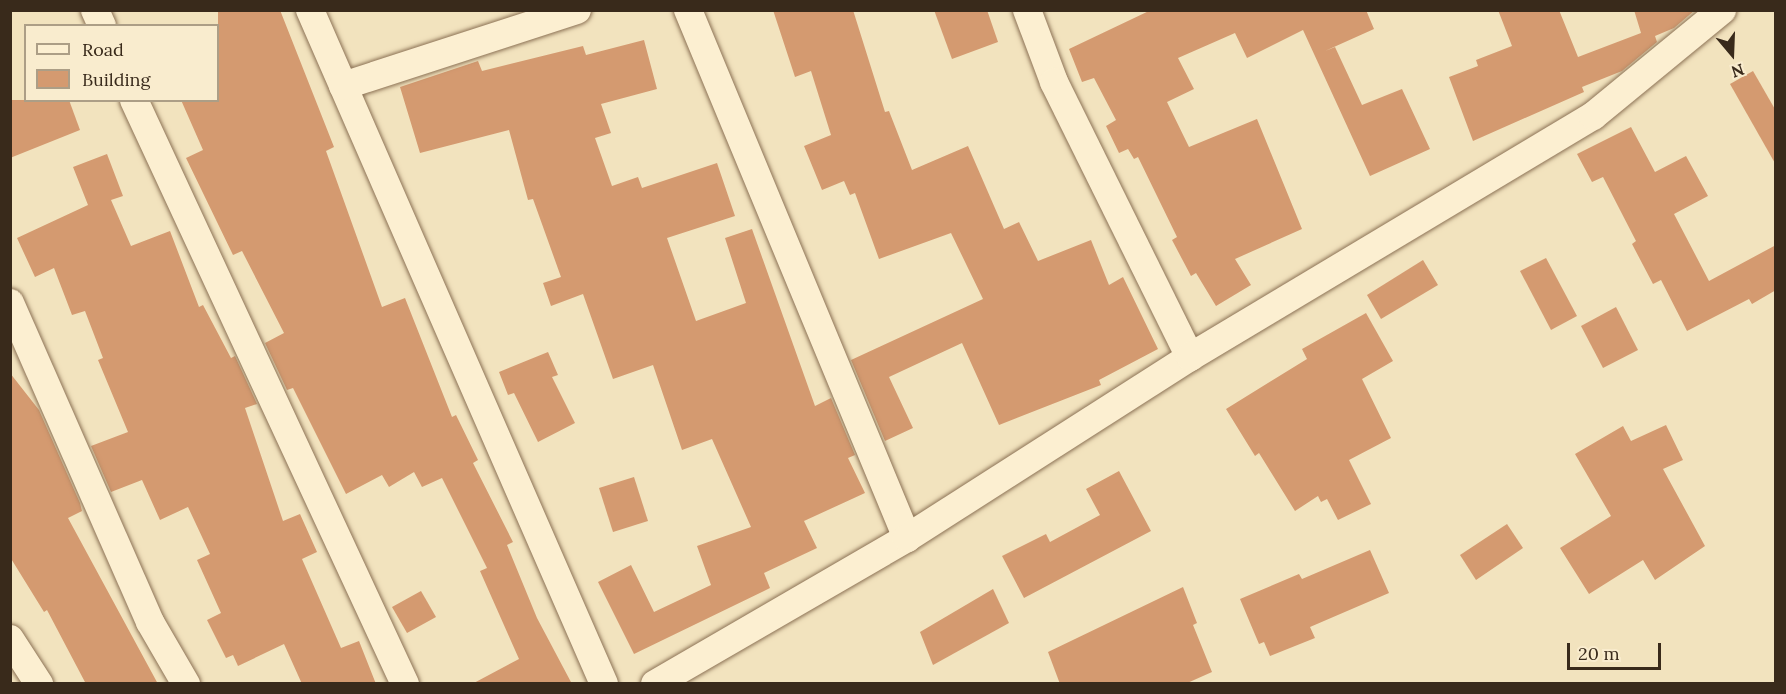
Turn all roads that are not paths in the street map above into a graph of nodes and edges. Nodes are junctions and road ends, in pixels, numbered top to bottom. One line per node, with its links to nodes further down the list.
1 (95, 10): 7 (street)
2 (310, 10): 8 (street)
3 (577, 10): 8 (street)
4 (688, 10): 12 (street)
5 (1027, 10): 11 (street)
6 (1716, 12): 11 (street)
7 (101, 24)
8 (343, 86): 17 (street)
9 (135, 102): 16 (street)
10 (10, 303): 15 (street)
11 (1190, 357): 12 (street)
12 (907, 538): 18 (street)
13 (10, 639): 14 (street)
14 (39, 684)
15 (186, 684)
16 (405, 684)
17 (604, 684)
18 (655, 684)

